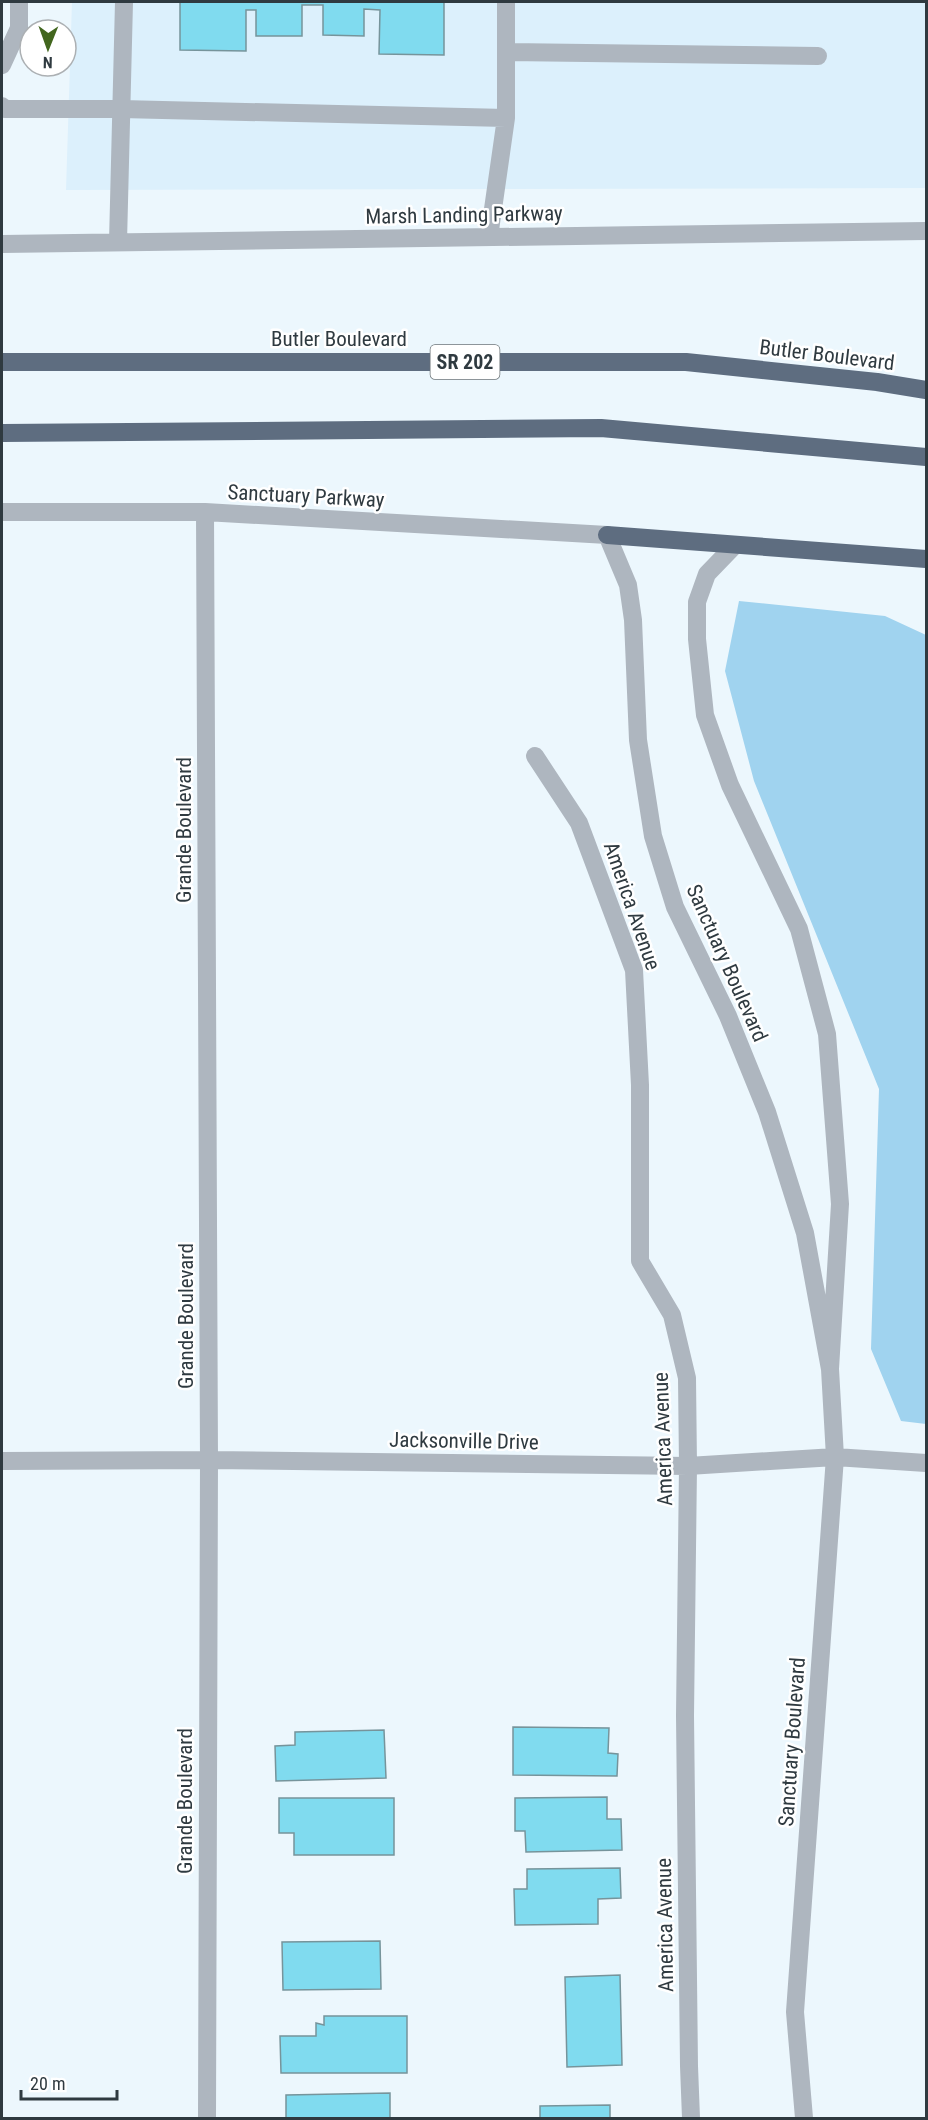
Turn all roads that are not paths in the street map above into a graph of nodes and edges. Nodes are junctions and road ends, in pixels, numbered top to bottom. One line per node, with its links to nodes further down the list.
1 (19, 2): 6 (street)
2 (124, 2): 8 (street)
3 (506, 2): 4 (street)
4 (506, 52): 5 (street); 9 (street)
5 (818, 56)
6 (2, 65)
7 (2, 106): 8 (street)
8 (121, 109): 9 (street); 12 (street)
9 (506, 118): 11 (street)
10 (927, 231): 11 (street, Marsh Landing Parkway)
11 (489, 237): 12 (street, Marsh Landing Parkway)
12 (118, 242): 13 (street, Marsh Landing Parkway)
13 (2, 244)
14 (2, 362): 15 (highway, Butler Boulevard / SR 202)
15 (927, 390)
16 (2, 432): 17 (highway)
17 (927, 457)
18 (2, 512): 19 (street, Sanctuary Parkway)
19 (205, 512): 20 (street, Sanctuary Parkway); 26 (street, Grande Boulevard)
20 (607, 535): 21 (highway); 24 (street, Sanctuary Boulevard)
21 (735, 545): 22 (highway); 24 (street, Sanctuary Boulevard)
22 (927, 559)
23 (536, 756): 29 (street, America Avenue)
24 (830, 1369): 25 (street, Sanctuary Boulevard)
25 (835, 1458): 28 (street, Jacksonville Drive); 29 (street, Jacksonville Drive); 32 (street, Sanctuary Boulevard)
26 (209, 1460): 27 (street, Jacksonville Drive); 29 (street, Jacksonville Drive); 30 (street, Grande Boulevard)
27 (2, 1461)
28 (927, 1463)
29 (688, 1466): 31 (street, America Avenue)
30 (207, 2118)
31 (691, 2118)
32 (804, 2118)

